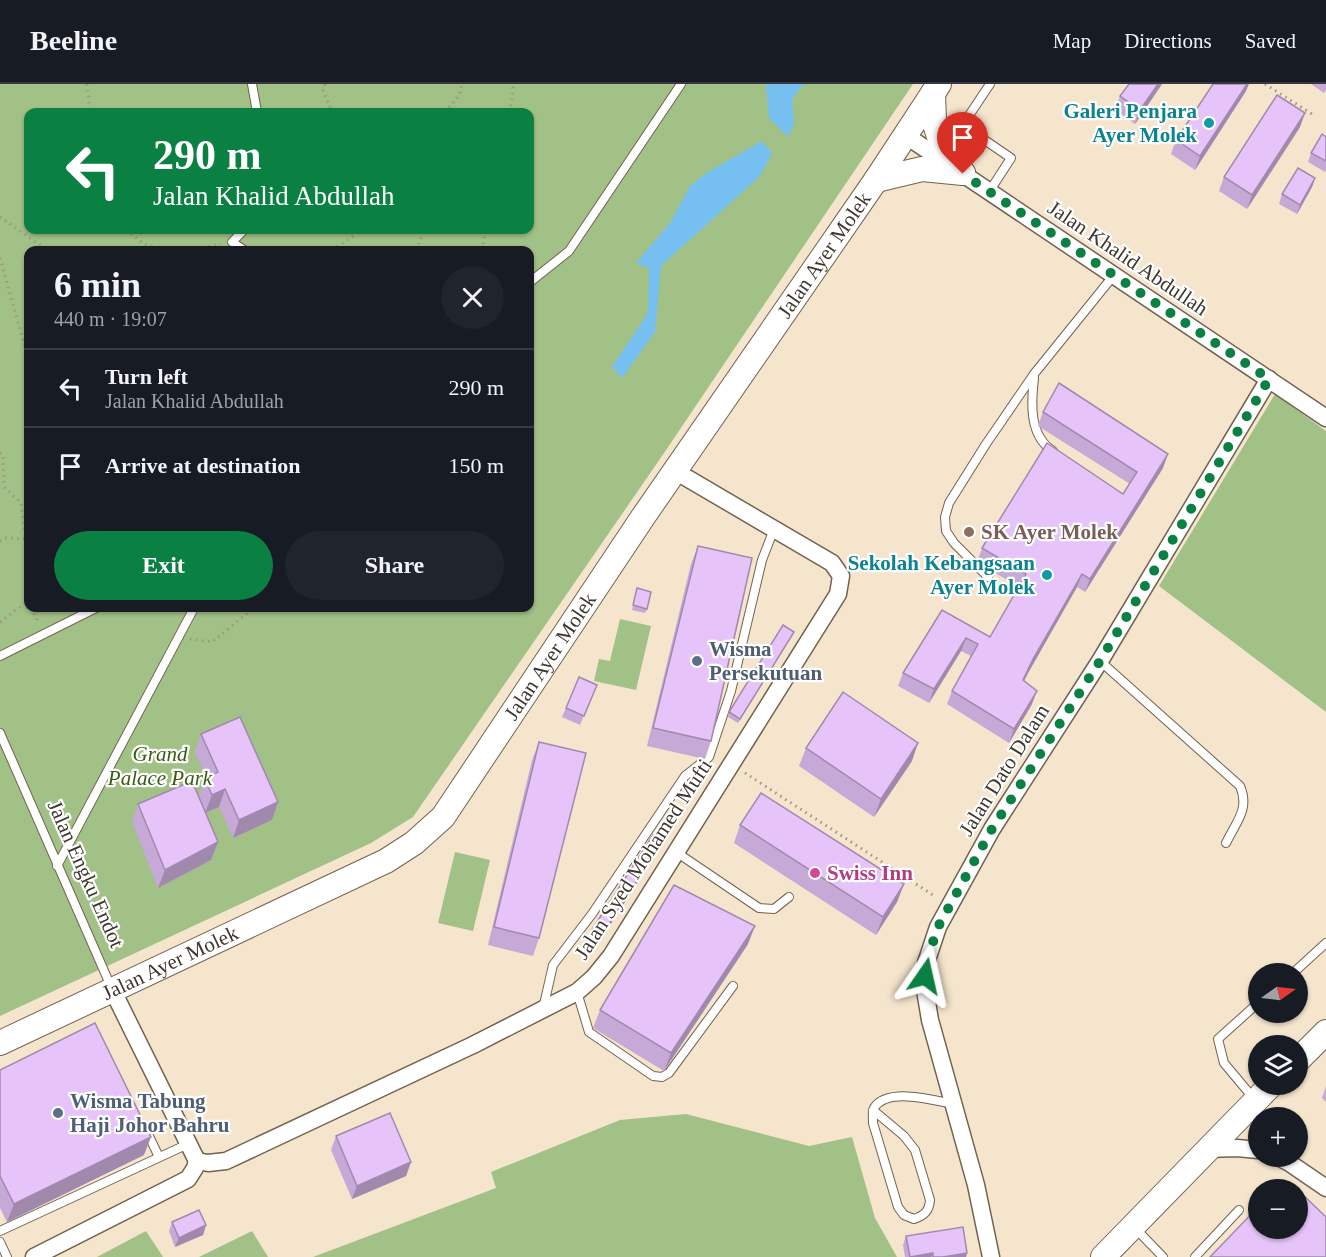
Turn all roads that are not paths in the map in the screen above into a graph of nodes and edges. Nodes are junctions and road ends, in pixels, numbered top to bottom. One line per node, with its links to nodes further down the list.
1 (252, 84): 5 (lane)
2 (681, 84): 13 (lane)
3 (990, 84): 9 (lane)
4 (936, 89): 6 (main road, Jalan Ayer Molek); 7 (main road)
5 (255, 108)
6 (905, 135): 7 (street, Jalan Khalid Abdullah); 8 (main road, Jalan Ayer Molek)
7 (963, 174): 8 (main road); 9 (street, Jalan Khalid Abdullah)
8 (876, 180): 18 (main road, Jalan Ayer Molek)
9 (990, 192): 12 (street, Jalan Khalid Abdullah)
10 (240, 234): 11 (lane)
11 (238, 246)
12 (1114, 275): 14 (lane); 15 (street, Jalan Khalid Abdullah)
13 (534, 279)
14 (1034, 375): 17 (lane); 20 (lane)
15 (1269, 379): 16 (street, Jalan Khalid Abdullah); 24 (street, Jalan Dato Dalam)
16 (1326, 418)
17 (1057, 454)
18 (675, 471): 19 (street, Jalan Syed Mohamed Mufti); 33 (main road, Jalan Ayer Molek)
19 (774, 528): 27 (street, Jalan Syed Mohamed Mufti); 35 (lane)
20 (988, 577)
21 (88, 612): 23 (lane)
22 (192, 612): 28 (lane)
23 (0, 656)
24 (1100, 661): 26 (lane); 42 (street, Jalan Dato Dalam)
25 (0, 733): 28 (lane, Jalan Engku Endot)
26 (1226, 843)
27 (675, 852): 29 (lane); 34 (street, Jalan Syed Mohamed Mufti)
28 (57, 866): 33 (lane, Jalan Engku Endot)
29 (789, 897)
30 (1326, 943): 31 (lane)
31 (1304, 963)
32 (733, 986): 34 (lane)
33 (112, 989): 38 (main road, Jalan Ayer Molek); 45 (street, Jalan Engku Endot)
34 (577, 992): 35 (street, Jalan Syed Mohamed Mufti)
35 (543, 1009): 49 (street, Jalan Syed Mohamed Mufti)
36 (1248, 1012): 40 (lane)
37 (1326, 1032): 39 (main road)
38 (0, 1043)
39 (1308, 1050)
40 (1248, 1080)
41 (1261, 1095): 46 (main road)
42 (954, 1104): 43 (lane); 58 (street, Jalan Dato Dalam)
43 (873, 1110): 43 (lane)
44 (143, 1125): 48 (lane)
45 (188, 1144): 48 (lane); 49 (street, Jalan Engku Endot)
46 (1207, 1149): 47 (street); 53 (main road)
47 (1248, 1149)
48 (159, 1157): 54 (lane)
49 (197, 1161): 57 (street)
50 (1293, 1167): 51 (street)
51 (1326, 1188)
52 (1239, 1210): 61 (lane)
53 (1133, 1226): 59 (main road); 60 (lane)
54 (0, 1231)
55 (0, 1242): 56 (lane)
56 (7, 1257)
57 (34, 1257)
58 (991, 1257)
59 (1103, 1257)
60 (1163, 1257)
61 (1195, 1257)

